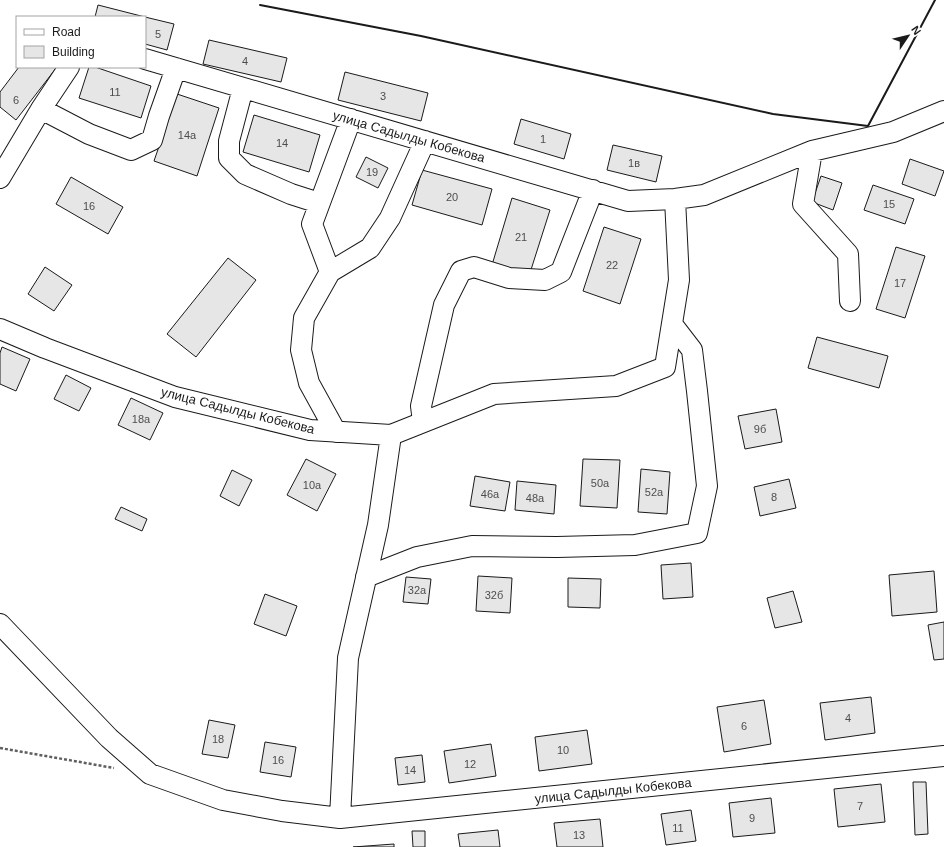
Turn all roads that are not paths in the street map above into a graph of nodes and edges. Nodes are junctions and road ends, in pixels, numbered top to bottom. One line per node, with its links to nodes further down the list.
1 (146, 58): 3 (street, улица Садылды Кобекова)
2 (68, 68): 5 (street)
3 (176, 68): 4 (street, улица Садылды Кобекова); 5 (street)
4 (243, 88): 7 (street, улица Садылды Кобекова); 13 (street)
5 (41, 109): 10 (street)
6 (944, 111): 9 (street, улица Садылды Кобекова)
7 (351, 119): 8 (street, улица Садылды Кобекова); 13 (street)
8 (425, 141): 11 (street, улица Садылды Кобекова); 14 (street)
9 (812, 151): 12 (street, улица Садылды Кобекова); 15 (street)
10 (0, 178)
11 (593, 190): 12 (street, улица Садылды Кобекова); 18 (street)
12 (675, 199): 16 (street, улица Садылды Кобекова)
13 (319, 203): 14 (street)
14 (330, 272): 19 (street)
15 (850, 301)
16 (672, 324): 18 (street, улица Садылды Кобекова); 21 (street)
17 (0, 329): 19 (street, улица Садылды Кобекова)
18 (423, 422): 20 (street, улица Садылды Кобекова)
19 (336, 432): 20 (street, улица Садылды Кобекова)
20 (391, 435): 21 (street)
21 (366, 577): 24 (street)
22 (0, 624): 24 (street, улица Садылды Кобекова)
23 (944, 756): 24 (street, улица Садылды Кобекова)
24 (340, 818)

